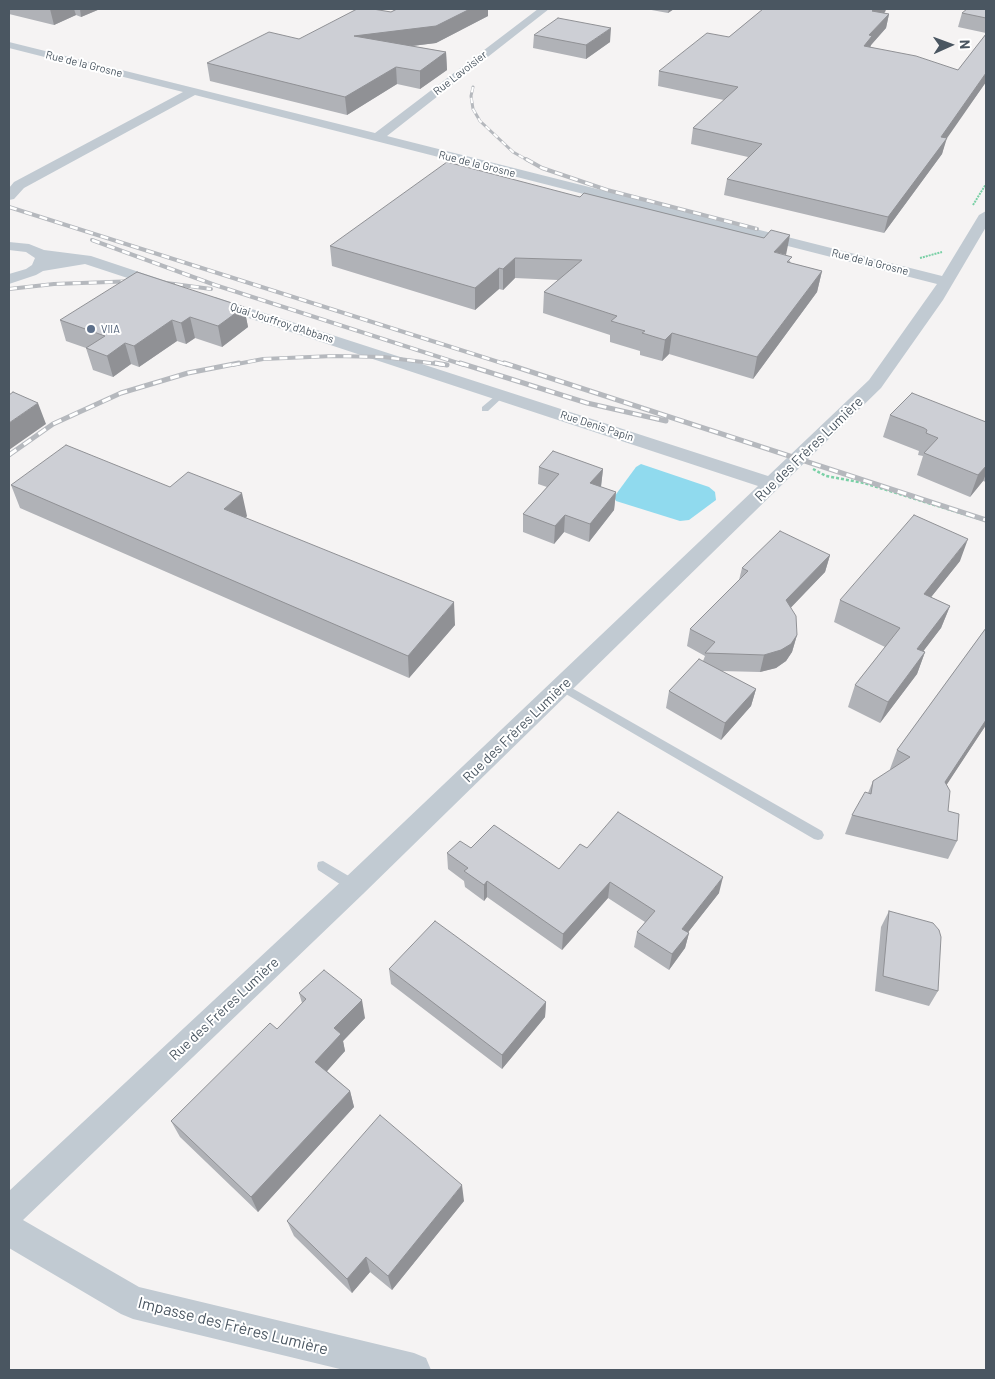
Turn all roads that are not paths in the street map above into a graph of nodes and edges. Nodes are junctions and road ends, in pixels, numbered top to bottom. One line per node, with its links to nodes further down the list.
1 (544, 9): 4 (street, Rue Lavoisier)
2 (9, 45): 3 (street, Rue de la Grosne)
3 (194, 91): 4 (street, Rue de la Grosne); 5 (street)
4 (377, 138): 10 (street, Rue de la Grosne)
5 (9, 196)
6 (979, 212): 10 (street, Rue des Frères Lumière)
7 (13, 241): 8 (street)
8 (39, 260): 9 (street); 11 (street)
9 (9, 280)
10 (946, 281): 16 (street, Rue des Frères Lumière)
11 (174, 288)
12 (201, 297): 13 (street, Quai Jouffroy d'Abbans)
13 (420, 369): 14 (street, Rue Denis Papin)
14 (500, 395): 15 (lane); 16 (street, Rue Denis Papin)
15 (485, 408)
16 (773, 484): 17 (street, Rue des Frères Lumière)
17 (563, 687): 18 (lane); 20 (street, Rue des Frères Lumière)
18 (818, 835)
19 (323, 866): 20 (lane)
20 (354, 886): 21 (street, Rue des Frères Lumière)
21 (9, 1212)
22 (9, 1230): 23 (street, Impasse des Frères Lumière)
23 (414, 1370)

